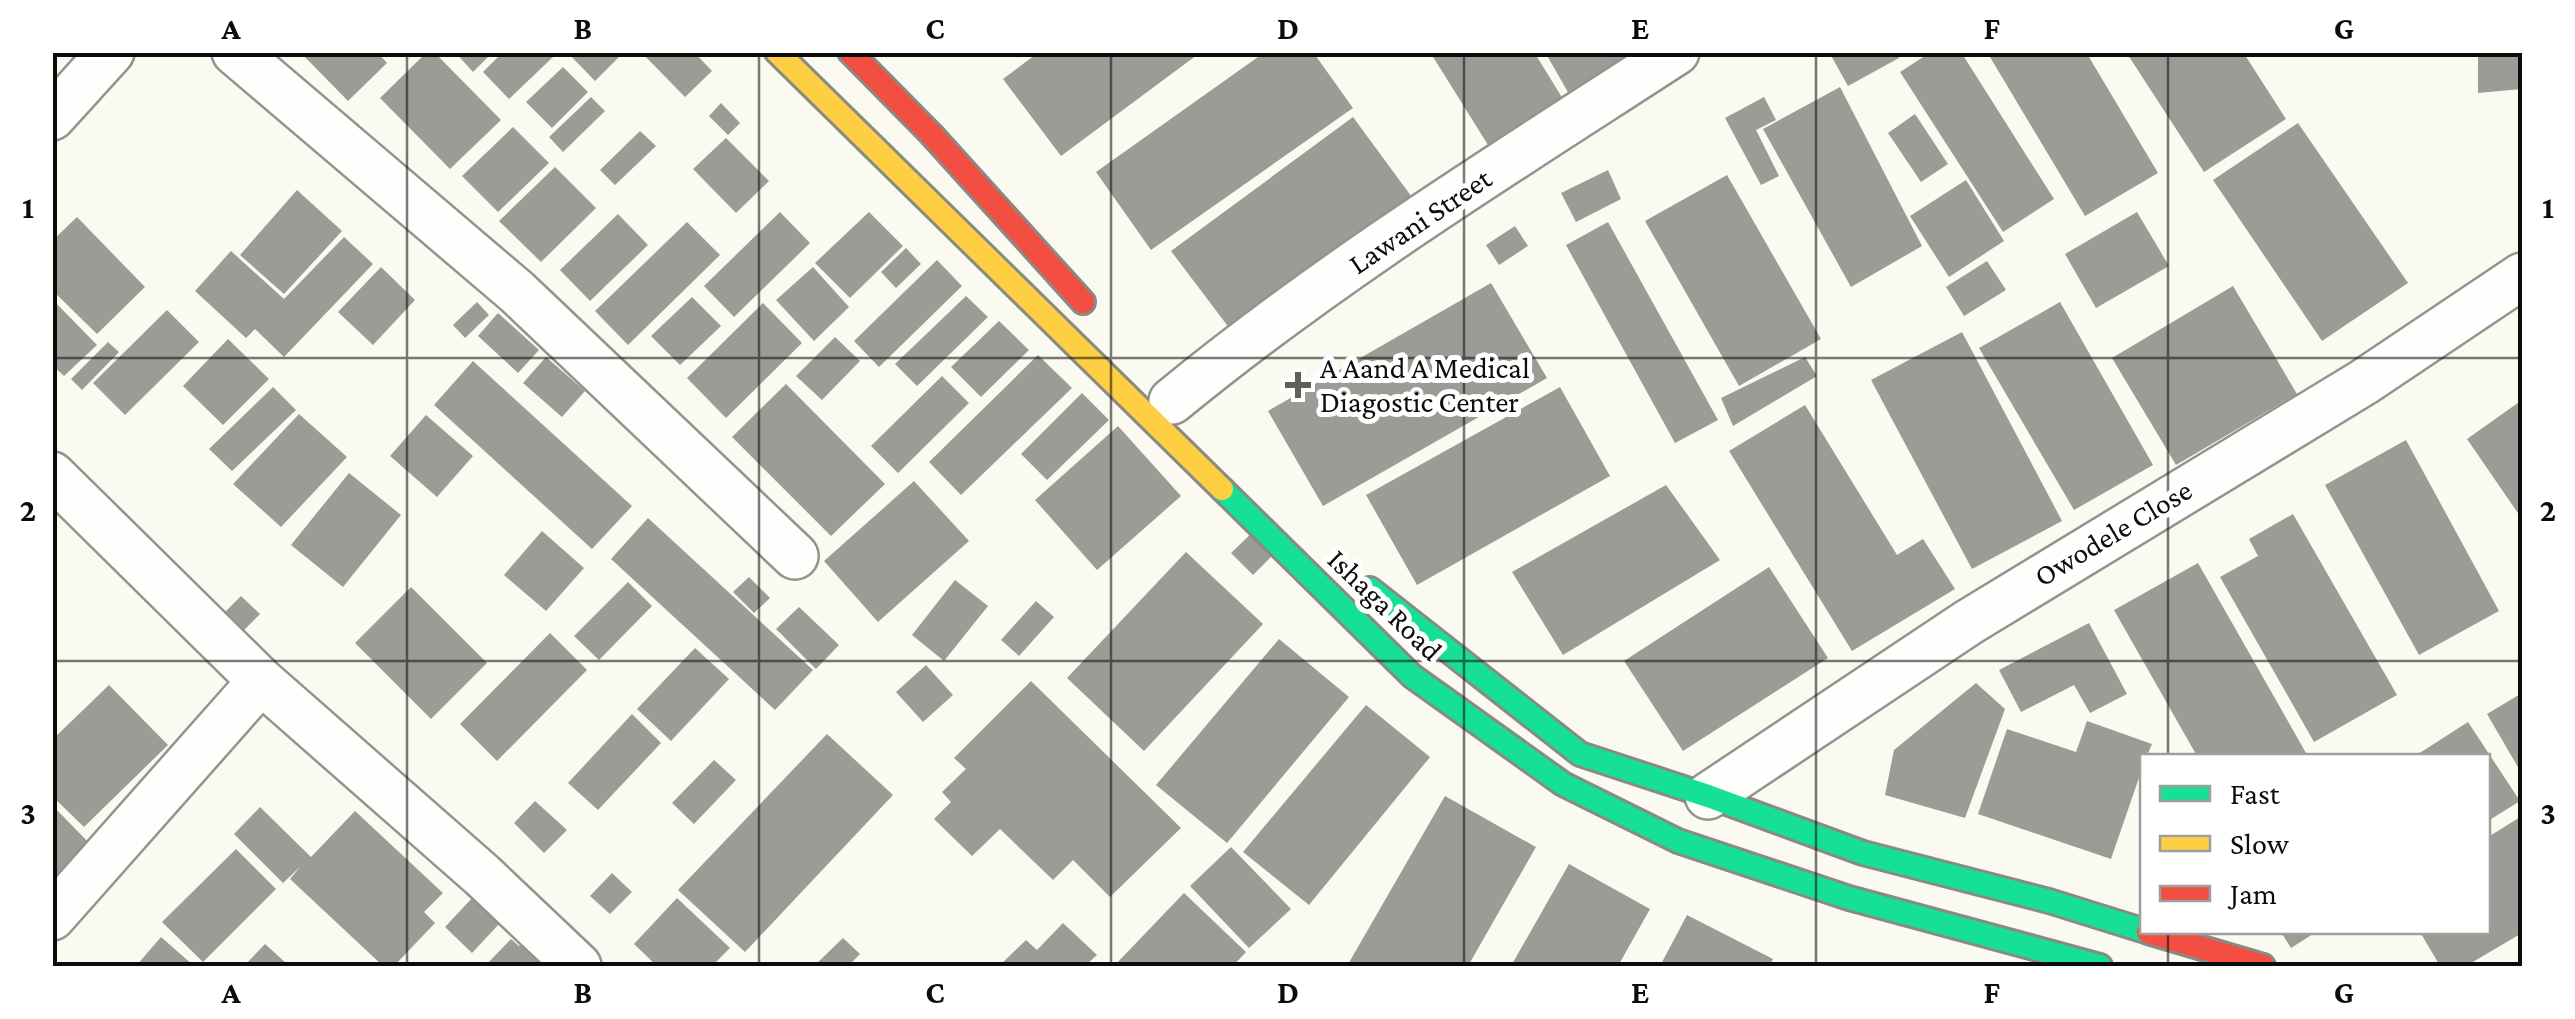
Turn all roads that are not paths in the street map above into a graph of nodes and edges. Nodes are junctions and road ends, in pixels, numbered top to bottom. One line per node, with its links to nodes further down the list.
1 (110, 52): 6 (street)
2 (235, 52): 11 (street)
3 (778, 52): 19 (main road, Ishaga Road)
4 (850, 52): 8 (main road)
5 (1676, 52): 9 (street, Lawani Street)
6 (52, 118)
7 (2522, 276): 14 (street, Owodele Close)
8 (1096, 317)
9 (1173, 401)
10 (52, 475): 13 (street)
11 (795, 556)
12 (1356, 577): 14 (main road, Ishaga Road)
13 (261, 682): 15 (street); 18 (street)
14 (1708, 796): 16 (main road, Ishaga Road)
15 (52, 917)
16 (2140, 929)
17 (2155, 934): 20 (main road, Ishaga Road)
18 (578, 966)
19 (2100, 966)
20 (2263, 966)

